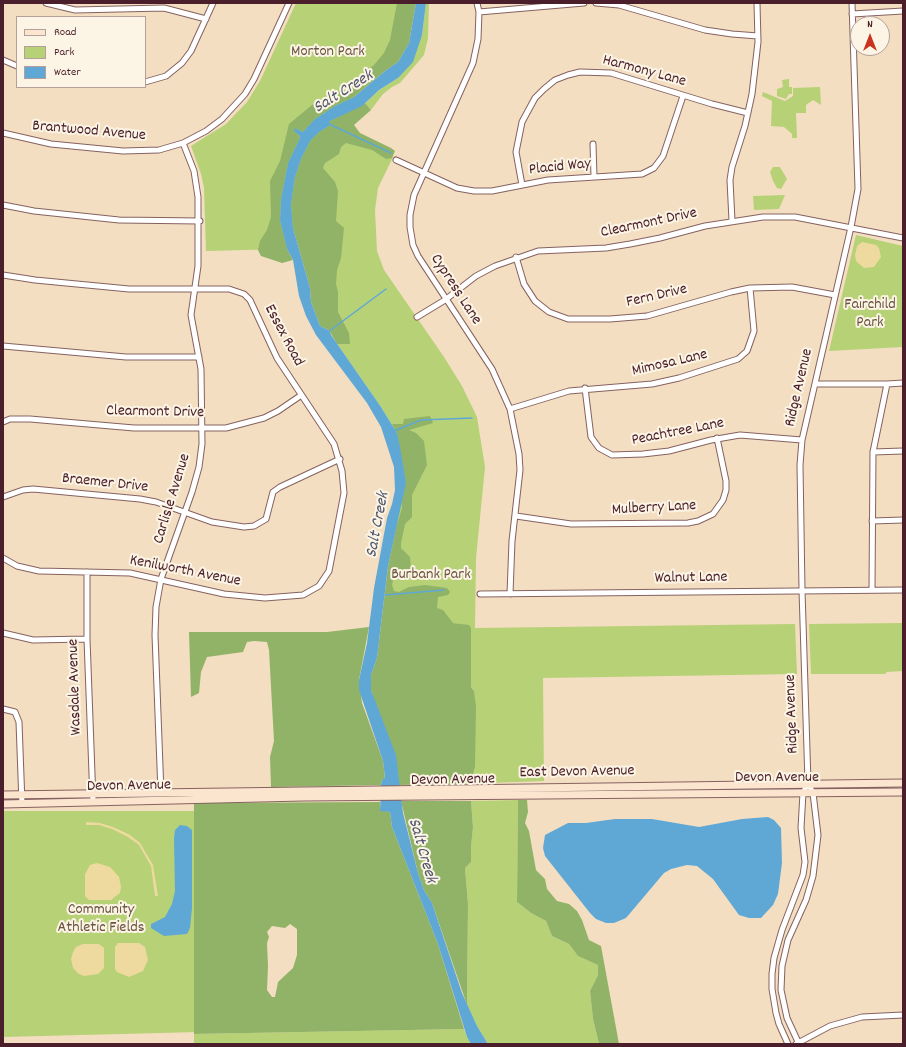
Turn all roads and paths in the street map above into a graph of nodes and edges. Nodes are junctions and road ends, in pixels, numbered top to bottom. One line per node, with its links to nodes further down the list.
1 (46, 3): 12 (street)
2 (213, 3): 12 (street)
3 (289, 3): 20 (street, Brantwood Avenue)
4 (477, 3): 10 (street, Cypress Lane)
5 (584, 3): 10 (street)
6 (596, 3): 13 (street)
7 (757, 3): 13 (street)
8 (852, 3): 11 (street, Ridge Avenue)
9 (903, 11): 11 (street)
10 (479, 12): 23 (street, Cypress Lane)
11 (852, 14): 29 (street, Ridge Avenue)
12 (206, 19): 16 (street)
13 (758, 36): 18 (street)
14 (3, 60): 15 (street)
15 (16, 66)
16 (146, 82)
17 (683, 96): 18 (street, Harmony Lane); 24 (street, Placid Way); 25 (street, Harmony Lane)
18 (748, 113): 28 (street)
19 (3, 133): 20 (street, Brantwood Avenue)
20 (183, 143): 27 (street, Carlisle Avenue)
21 (593, 144): 24 (street)
22 (396, 160): 23 (street, Placid Way)
23 (423, 173): 25 (street, Placid Way); 36 (street, Cypress Lane)
24 (594, 177): 25 (street, Placid Way)
25 (522, 185)
26 (3, 205): 27 (street)
27 (200, 221): 34 (street, Carlisle Avenue)
28 (732, 221): 29 (street, Clearmont Drive); 31 (street, Clearmont Drive)
29 (851, 227): 30 (street, Clearmont Drive); 35 (street, Ridge Avenue)
30 (903, 238)
31 (516, 257): 33 (street, Fern Drive); 36 (street, Clearmont Drive)
32 (3, 275): 34 (street, Essex Road)
33 (750, 288): 35 (street, Fern Drive); 43 (street, Mimosa Lane)
34 (195, 289): 39 (street, Carlisle Avenue); 44 (street, Essex Road)
35 (835, 295): 41 (street, Ridge Avenue)
36 (445, 300): 37 (street, Clearmont Drive); 45 (street, Cypress Lane)
37 (416, 317)
38 (3, 346): 39 (street)
39 (199, 357): 47 (street, Carlisle Avenue)
40 (903, 383): 42 (street)
41 (814, 384): 42 (street); 49 (street, Ridge Avenue)
42 (887, 384): 51 (street)
43 (586, 388): 45 (street, Mimosa Lane); 48 (street, Peachtree Lane)
44 (300, 396): 47 (street, Clearmont Drive); 52 (street, Essex Road)
45 (510, 409): 55 (street, Cypress Lane)
46 (3, 422): 47 (street, Clearmont Drive)
47 (201, 427): 54 (street, Carlisle Avenue)
48 (718, 438): 49 (street, Peachtree Lane); 55 (street, Mulberry Lane)
49 (802, 440): 61 (street, Ridge Avenue)
50 (903, 451): 51 (street)
51 (873, 452): 57 (street)
52 (340, 459): 54 (street, Braemer Drive); 66 (street, Essex Road)
53 (3, 497): 54 (street, Braemer Drive)
54 (184, 512): 60 (street, Carlisle Avenue)
55 (516, 516): 65 (street, Cypress Lane)
56 (903, 520): 57 (street)
57 (872, 521): 62 (street)
58 (3, 558): 59 (street, Kenilworth Avenue)
59 (87, 572): 60 (street, Kenilworth Avenue); 68 (street, Wasdale Avenue)
60 (161, 579): 66 (street, Kenilworth Avenue); 73 (street, Carlisle Avenue)
61 (802, 590): 62 (street, Walnut Lane); 65 (street, Walnut Lane); 70 (street, Ridge Avenue)
62 (872, 590): 63 (street, Walnut Lane)
63 (903, 590)
64 (480, 594): 65 (street, Walnut Lane)
65 (510, 594)
66 (292, 597)
67 (3, 634): 68 (street)
68 (87, 639): 81 (street, Wasdale Avenue)
69 (3, 709): 80 (street)
70 (808, 783): 71 (main road, East Devon Avenue); 76 (main road, East Devon Avenue); 77 (street); 78 (street)
71 (903, 783)
72 (903, 792): 78 (main road, Devon Avenue)
73 (161, 793): 74 (main road, Devon Avenue); 81 (main road, Devon Avenue)
74 (203, 793): 75 (main road, East Devon Avenue)
75 (369, 793): 76 (main road, East Devon Avenue); 81 (main road, Devon Avenue)
76 (414, 793): 77 (main road, Devon Avenue)
77 (803, 793): 78 (main road, Devon Avenue); 86 (street)
78 (812, 793): 85 (street)
79 (3, 795): 80 (main road, Devon Avenue)
80 (22, 795): 81 (main road, Devon Avenue); 83 (street)
81 (93, 798): 83 (main road, Devon Avenue)
82 (3, 804): 83 (main road, Devon Avenue)
83 (22, 804)
84 (903, 1015): 85 (street)
85 (798, 1043)
86 (788, 1044)

